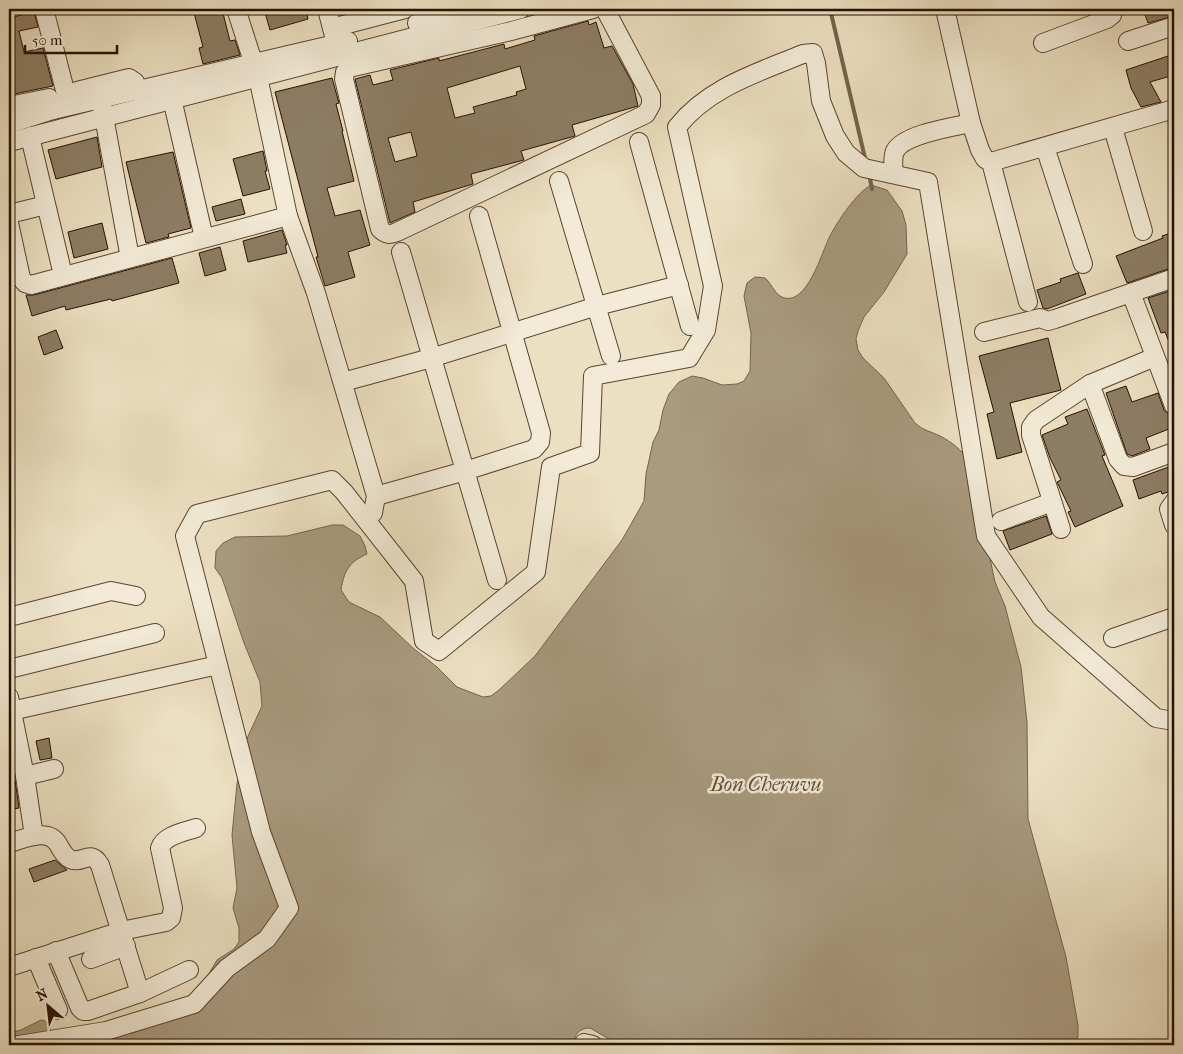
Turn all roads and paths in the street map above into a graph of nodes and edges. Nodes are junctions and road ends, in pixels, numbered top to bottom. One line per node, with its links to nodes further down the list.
1 (44, 9): 19 (street)
2 (236, 9): 15 (street)
3 (327, 9): 12 (street)
4 (405, 9): 12 (street)
5 (473, 9): 12 (street)
6 (593, 9): 10 (street)
7 (605, 9): 10 (street)
8 (945, 9): 23 (street)
9 (1112, 9): 14 (street)
10 (519, 12): 15 (street)
11 (1174, 26): 13 (street)
12 (334, 36): 15 (street)
13 (1128, 41)
14 (1044, 43)
15 (257, 71): 17 (street); 35 (street)
16 (138, 92): 17 (street); 18 (street); 19 (street)
17 (170, 92): 22 (street); 39 (street)
18 (101, 99): 19 (street); 22 (street)
19 (66, 103): 20 (street); 24 (street)
20 (9, 106)
21 (1174, 109): 25 (street)
22 (105, 117): 26 (street); 41 (street)
23 (971, 123): 30 (street); 31 (street)
24 (9, 124)
25 (1113, 128): 29 (street); 38 (street)
26 (31, 136): 27 (street); 33 (street)
27 (9, 140)
28 (639, 142): 45 (street)
29 (1045, 147): 30 (street); 42 (street)
30 (991, 162): 47 (street)
31 (893, 174): 71 (street); 74 (street)
32 (559, 181): 48 (street)
33 (46, 205): 34 (street); 43 (street)
34 (9, 214)
35 (288, 216): 39 (street); 55 (street)
36 (479, 216): 50 (street)
37 (9, 223): 43 (street)
38 (1142, 231)
39 (204, 238): 41 (street)
40 (401, 252): 54 (street)
41 (130, 258): 43 (street)
42 (1083, 264)
43 (63, 276)
44 (1174, 278): 46 (street)
45 (679, 285): 48 (street); 49 (street)
46 (1131, 293): 51 (street); 53 (street)
47 (1028, 302)
48 (597, 306): 50 (street); 52 (street)
49 (690, 326)
50 (513, 332): 54 (street); 59 (street)
51 (984, 332)
52 (611, 356)
53 (1155, 357): 56 (street); 57 (street)
54 (431, 358): 55 (street); 59 (street)
55 (344, 382): 59 (street)
56 (1090, 384): 58 (street); 60 (street)
57 (1174, 406)
58 (1174, 452)
59 (465, 471): 65 (street)
60 (1052, 502): 62 (street); 64 (street)
61 (1174, 502): 63 (street)
62 (1001, 520)
63 (1174, 524)
64 (1061, 529)
65 (497, 580)
66 (136, 596): 67 (street)
67 (9, 617)
68 (1174, 617): 70 (street)
69 (155, 633): 72 (street)
70 (1113, 638)
71 (218, 665): 73 (street); 88 (street)
72 (9, 669)
73 (11, 714): 76 (street)
74 (1174, 721)
75 (54, 769): 76 (street)
76 (25, 776): 78 (street)
77 (196, 828): 80 (street)
78 (34, 836): 79 (street); 80 (street)
79 (9, 843)
80 (124, 938): 81 (street); 83 (street); 86 (street)
81 (56, 951): 82 (street); 86 (street)
82 (36, 958): 84 (street); 87 (street)
83 (92, 959)
84 (9, 967)
85 (189, 970): 86 (street)
86 (140, 993)
87 (58, 1010)
88 (19, 1045)
89 (583, 1045): 90 (street)
90 (593, 1045)

